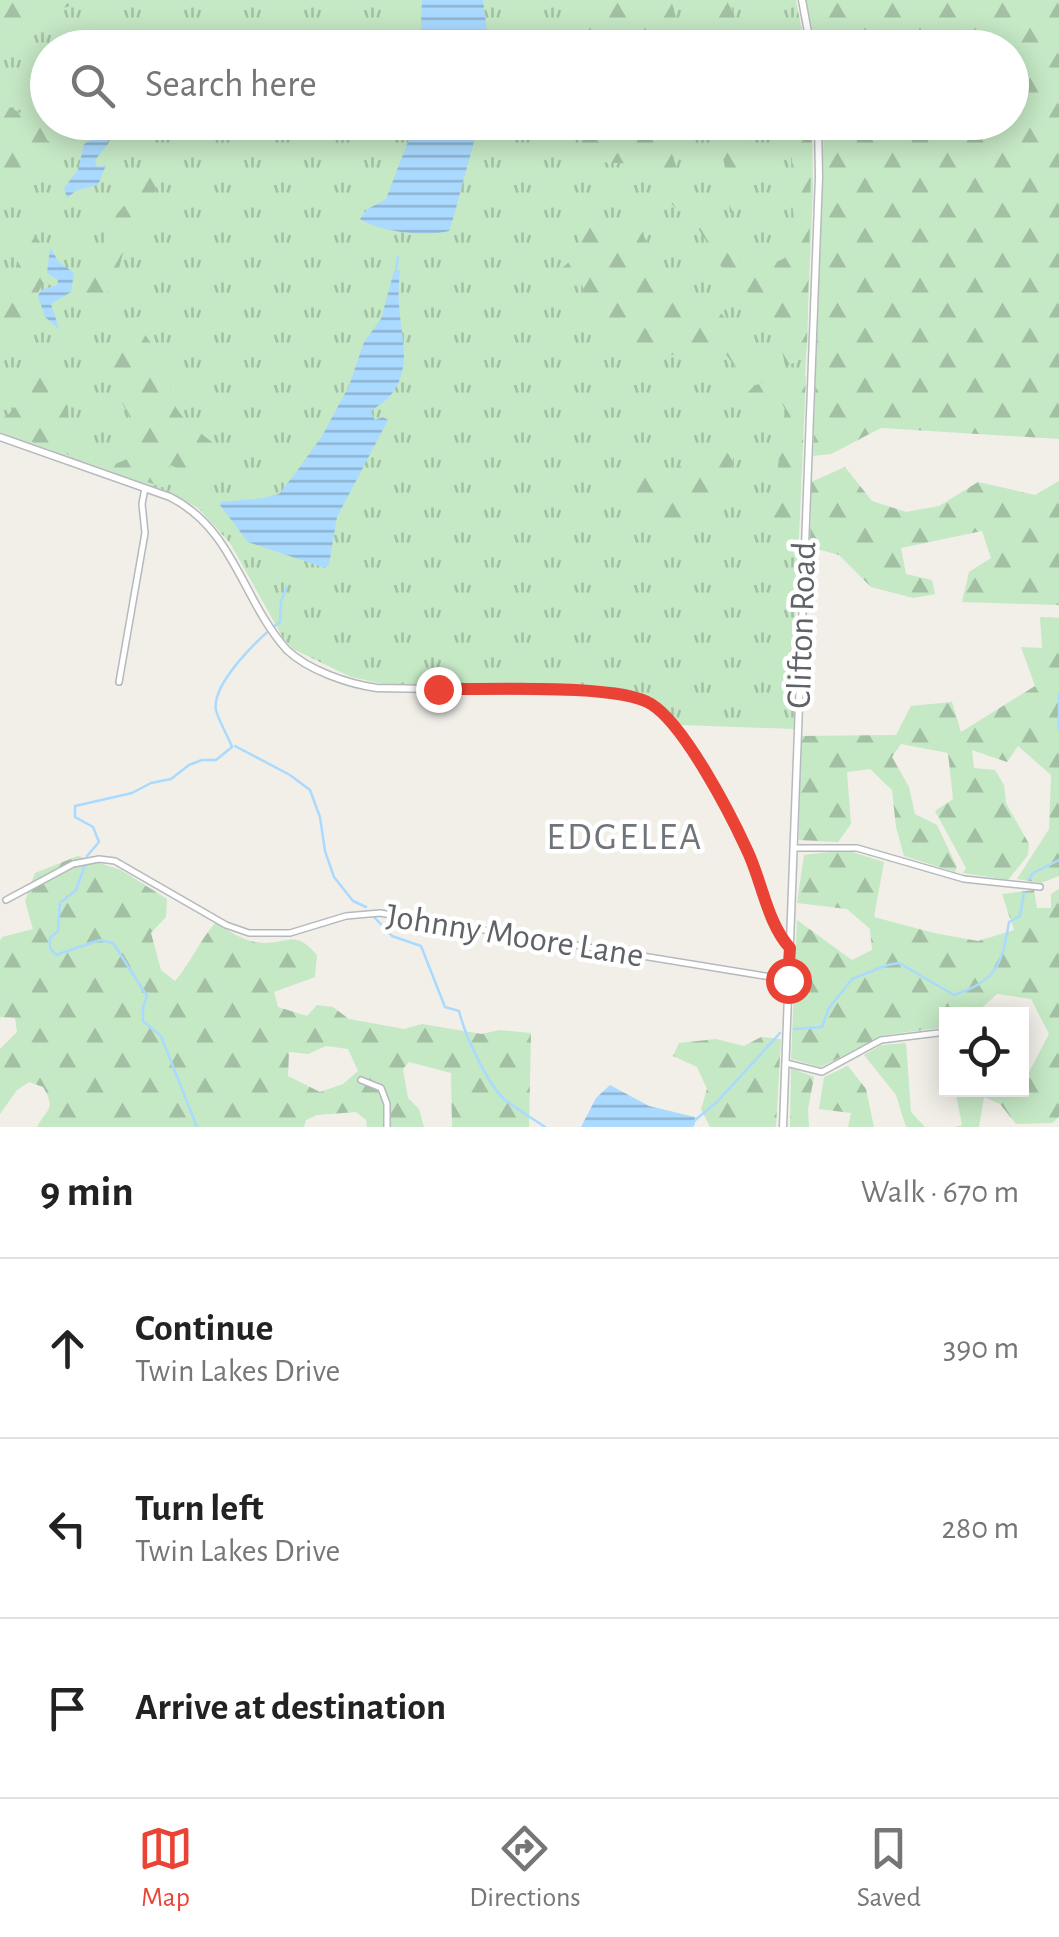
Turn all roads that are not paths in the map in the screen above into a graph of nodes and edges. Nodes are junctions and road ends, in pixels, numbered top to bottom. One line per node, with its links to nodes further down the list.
1 (802, 0): 2 (main road)
2 (808, 30)
3 (818, 140): 7 (main road, Clifton Road)
4 (0, 436): 5 (main road)
5 (145, 488): 6 (street); 10 (main road)
6 (120, 682)
7 (794, 848): 8 (street); 10 (main road, Clifton Road)
8 (1040, 887)
9 (6, 900): 11 (street, Johnny Moore Lane)
10 (790, 948): 11 (main road, Clifton Road)
11 (788, 980): 13 (main road, Clifton Road)
12 (939, 1033): 13 (street)
13 (786, 1063): 16 (main road, Clifton Road)
14 (361, 1080): 15 (street)
15 (387, 1127)
16 (783, 1127)

